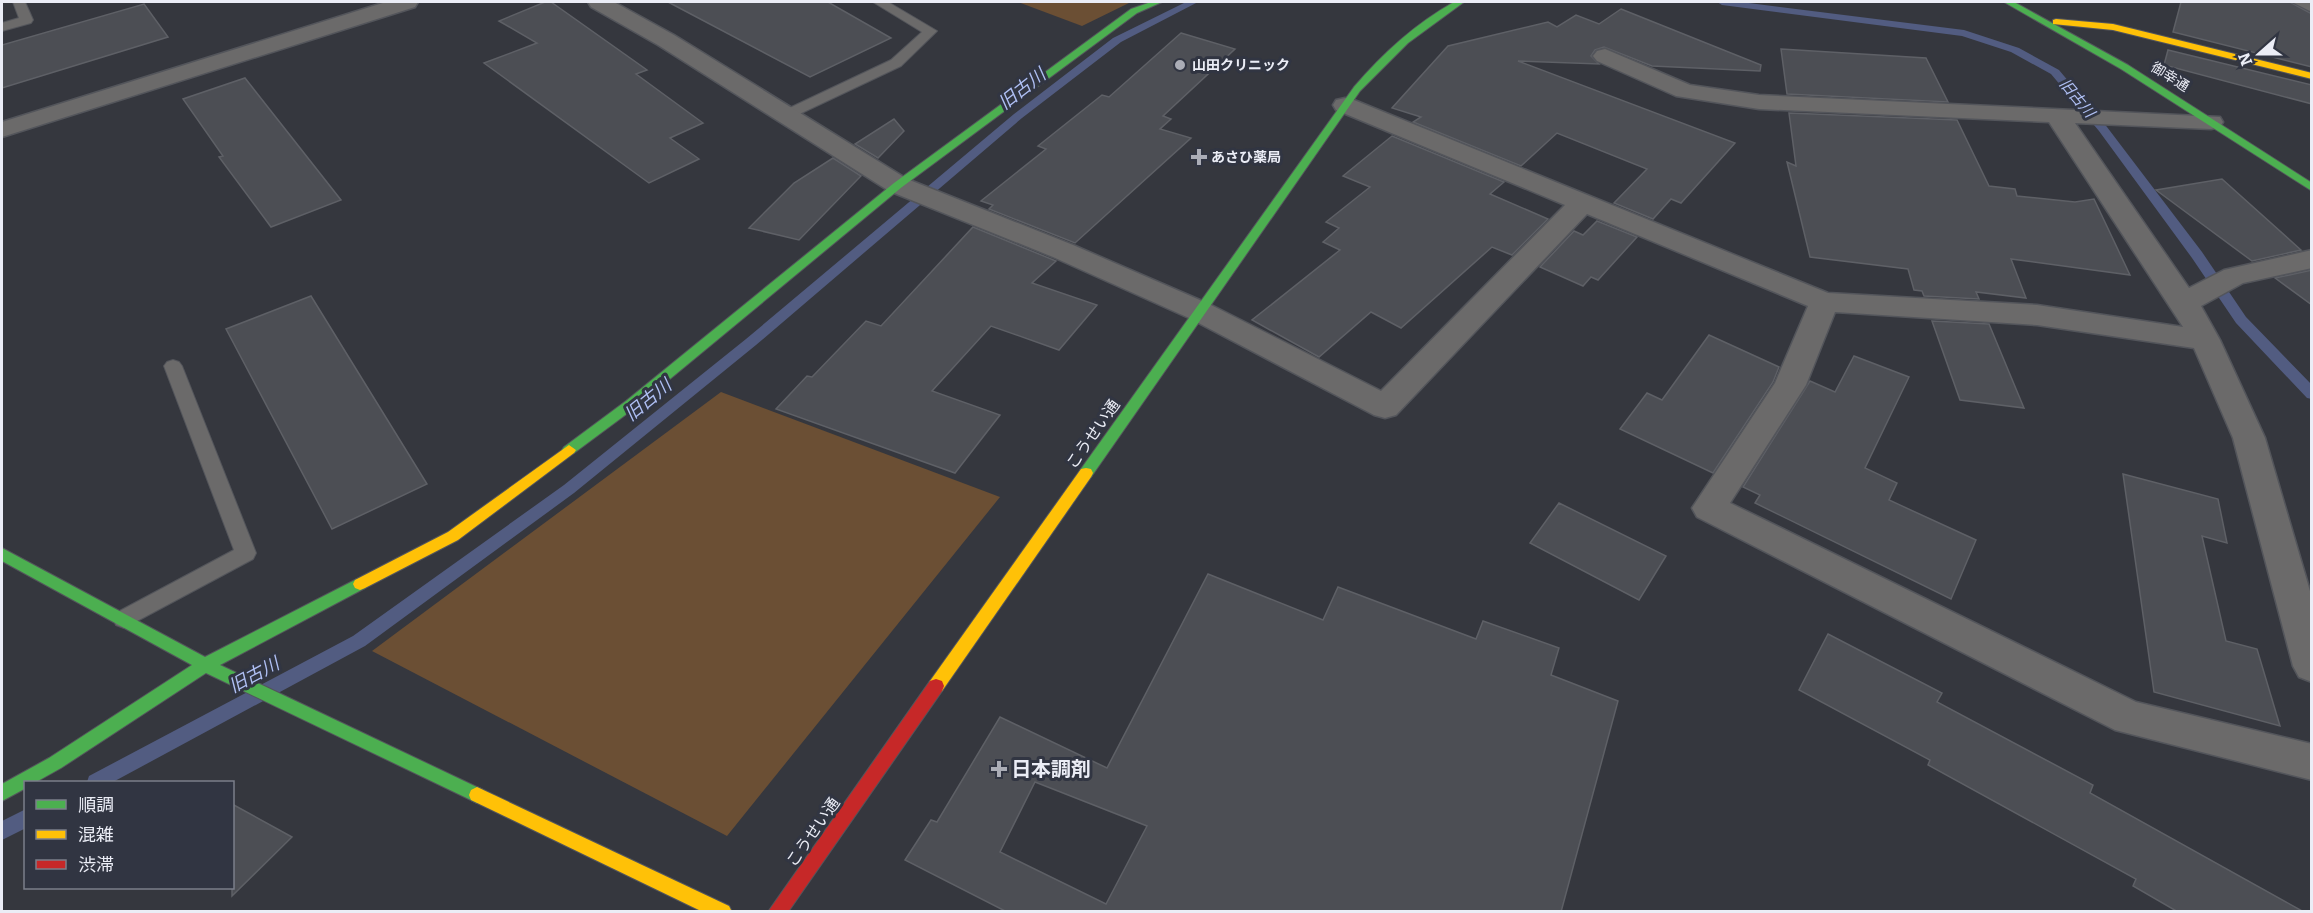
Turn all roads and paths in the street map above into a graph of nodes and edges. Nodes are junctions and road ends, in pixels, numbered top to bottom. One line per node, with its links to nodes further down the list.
1 (19, 2): 11 (lane)
2 (407, 2): 18 (street)
3 (599, 2): 15 (street)
4 (879, 2): 15 (lane)
5 (1158, 2): 20 (street)
6 (1460, 2): 14 (street, こうせい通)
7 (2009, 2): 10 (street, 御幸通)
8 (2298, 2): 9 (lane)
9 (2312, 8)
10 (2048, 22): 13 (street); 17 (street, 御幸通)
11 (2, 27)
12 (1605, 56): 16 (street)
13 (2312, 76)
14 (1345, 105): 21 (street); 25 (street, こうせい通)
15 (786, 115): 20 (street)
16 (2062, 115): 17 (street); 23 (street)
17 (2211, 122): 19 (street, 御幸通)
18 (2, 130)
19 (2312, 188)
20 (916, 193): 25 (street); 30 (street)
21 (1584, 202): 24 (street); 25 (street)
22 (2312, 259): 23 (street)
23 (2189, 300): 26 (street)
24 (1824, 302): 26 (street); 32 (street)
25 (1199, 311): 35 (street, こうせい通)
26 (2205, 340): 31 (street)
27 (173, 366): 29 (lane)
28 (2, 554): 29 (street)
29 (124, 619): 30 (street)
30 (205, 665): 33 (street); 34 (street)
31 (2312, 666)
32 (2312, 762)
33 (2, 793)
34 (723, 912)
35 (777, 912)

